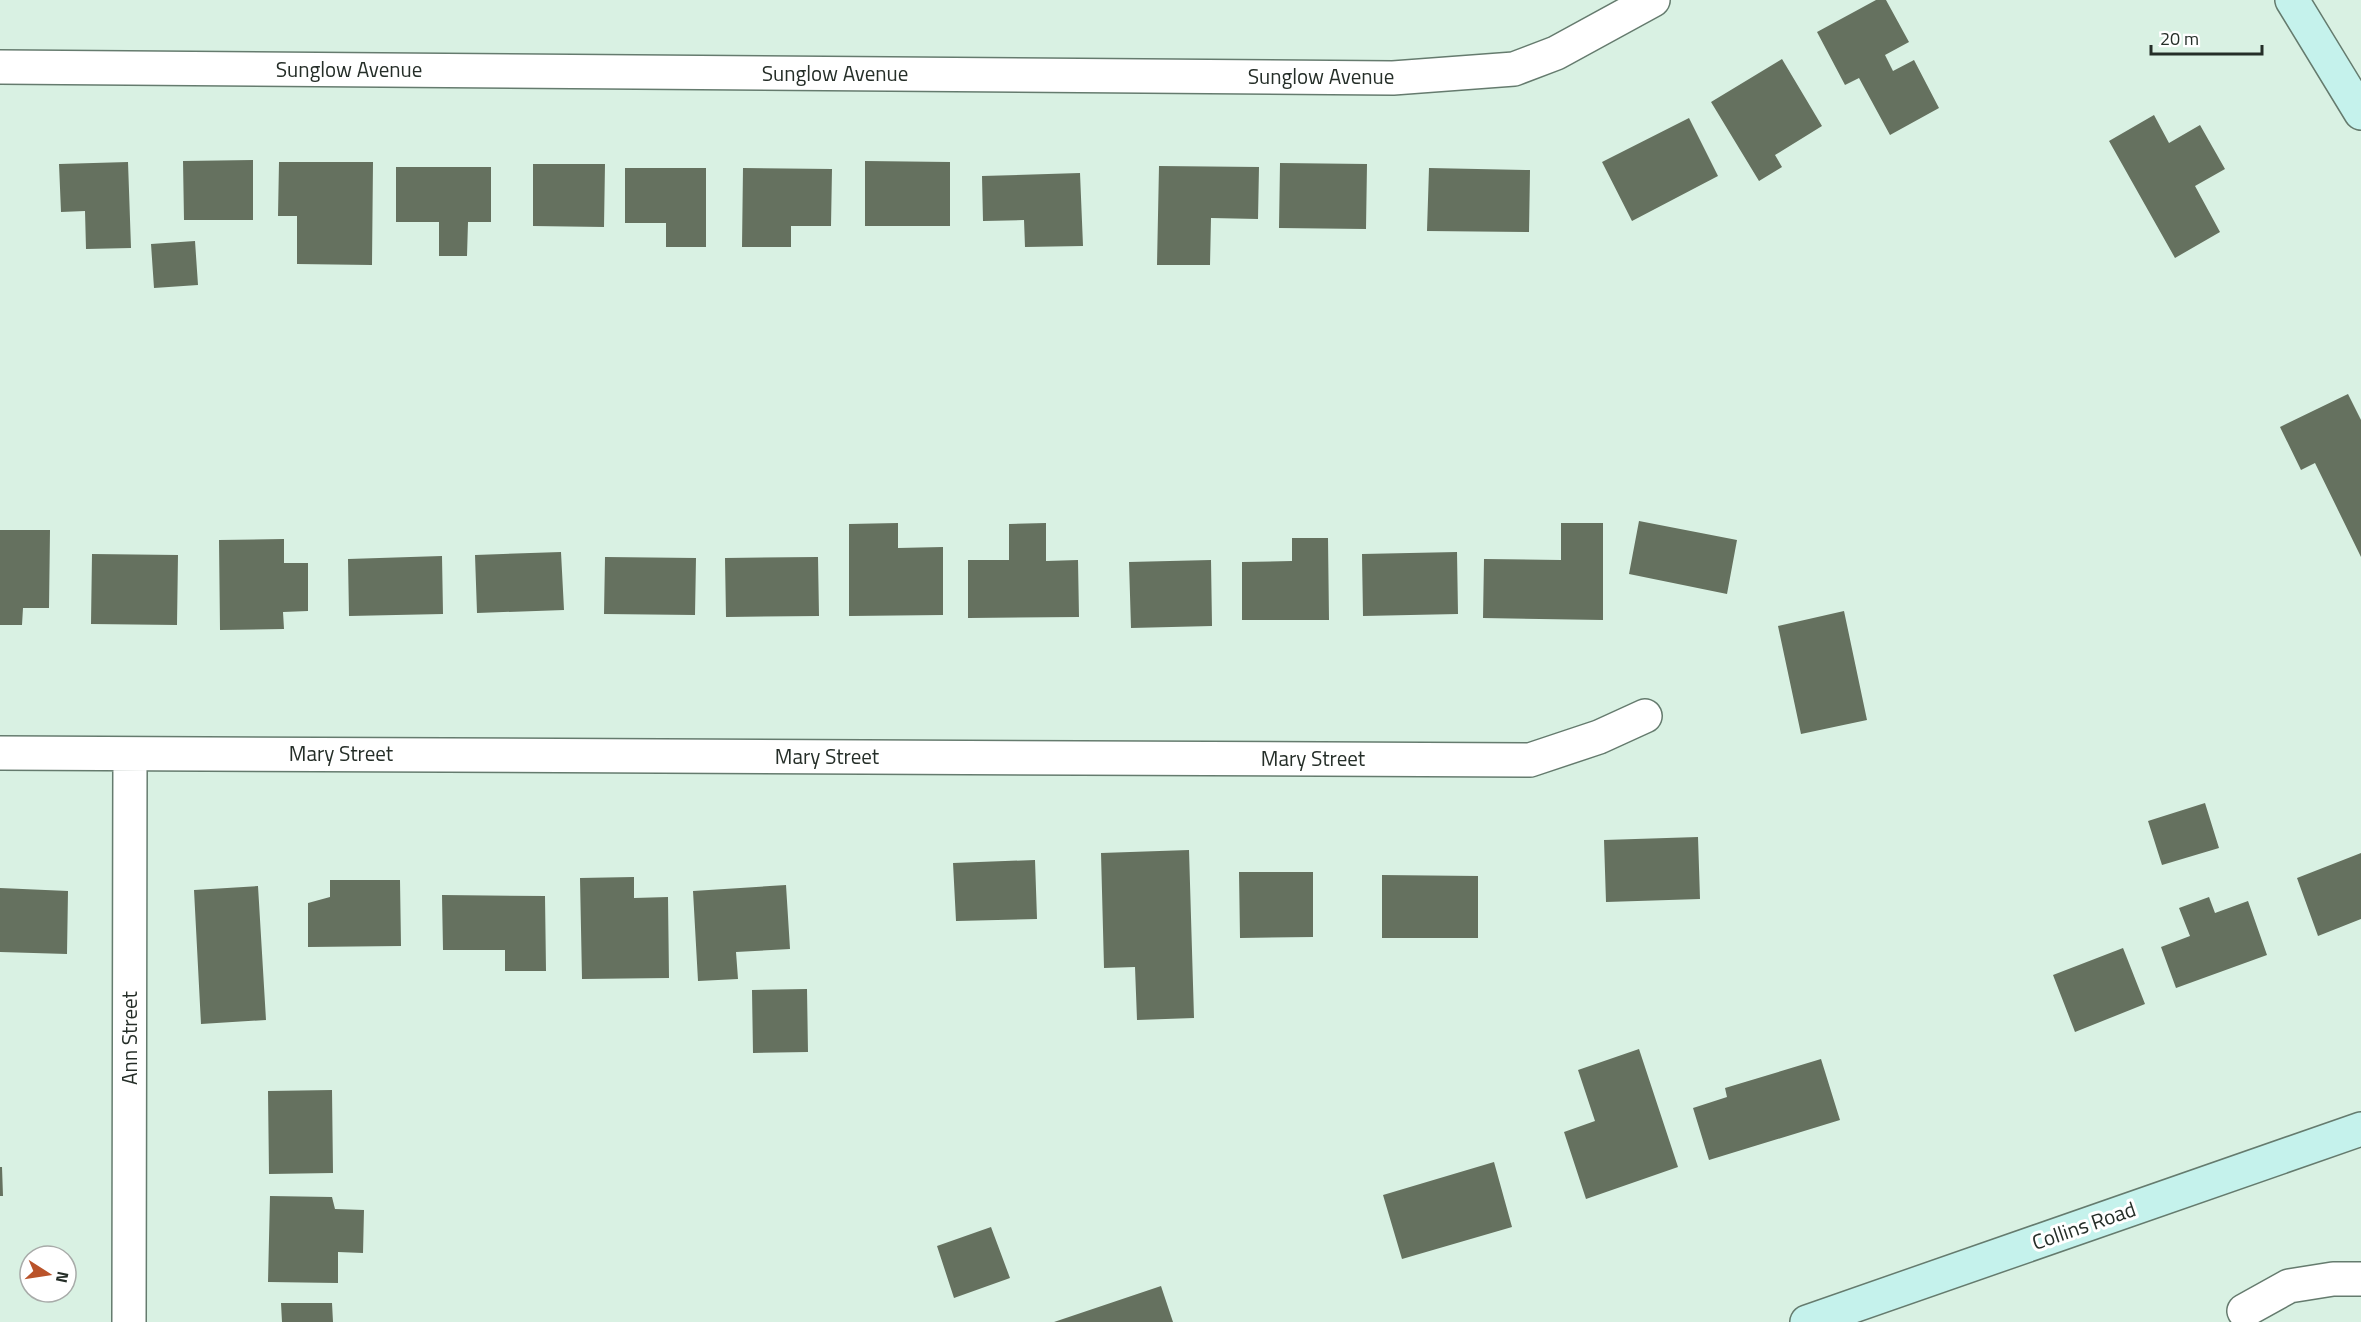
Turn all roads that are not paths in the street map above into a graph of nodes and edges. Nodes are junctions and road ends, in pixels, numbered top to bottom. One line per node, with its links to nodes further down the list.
1 (1653, 0): 3 (street, Sunglow Avenue)
2 (2292, 0): 4 (main road)
3 (0, 67)
4 (2361, 113)
5 (1645, 716): 7 (street, Mary Street)
6 (0, 753): 7 (street, Mary Street)
7 (130, 754): 11 (street, Ann Street)
8 (2361, 1129): 12 (main road, Collins Road)
9 (2361, 1279): 10 (street)
10 (2244, 1311)
11 (129, 1322)
12 (1807, 1322)

